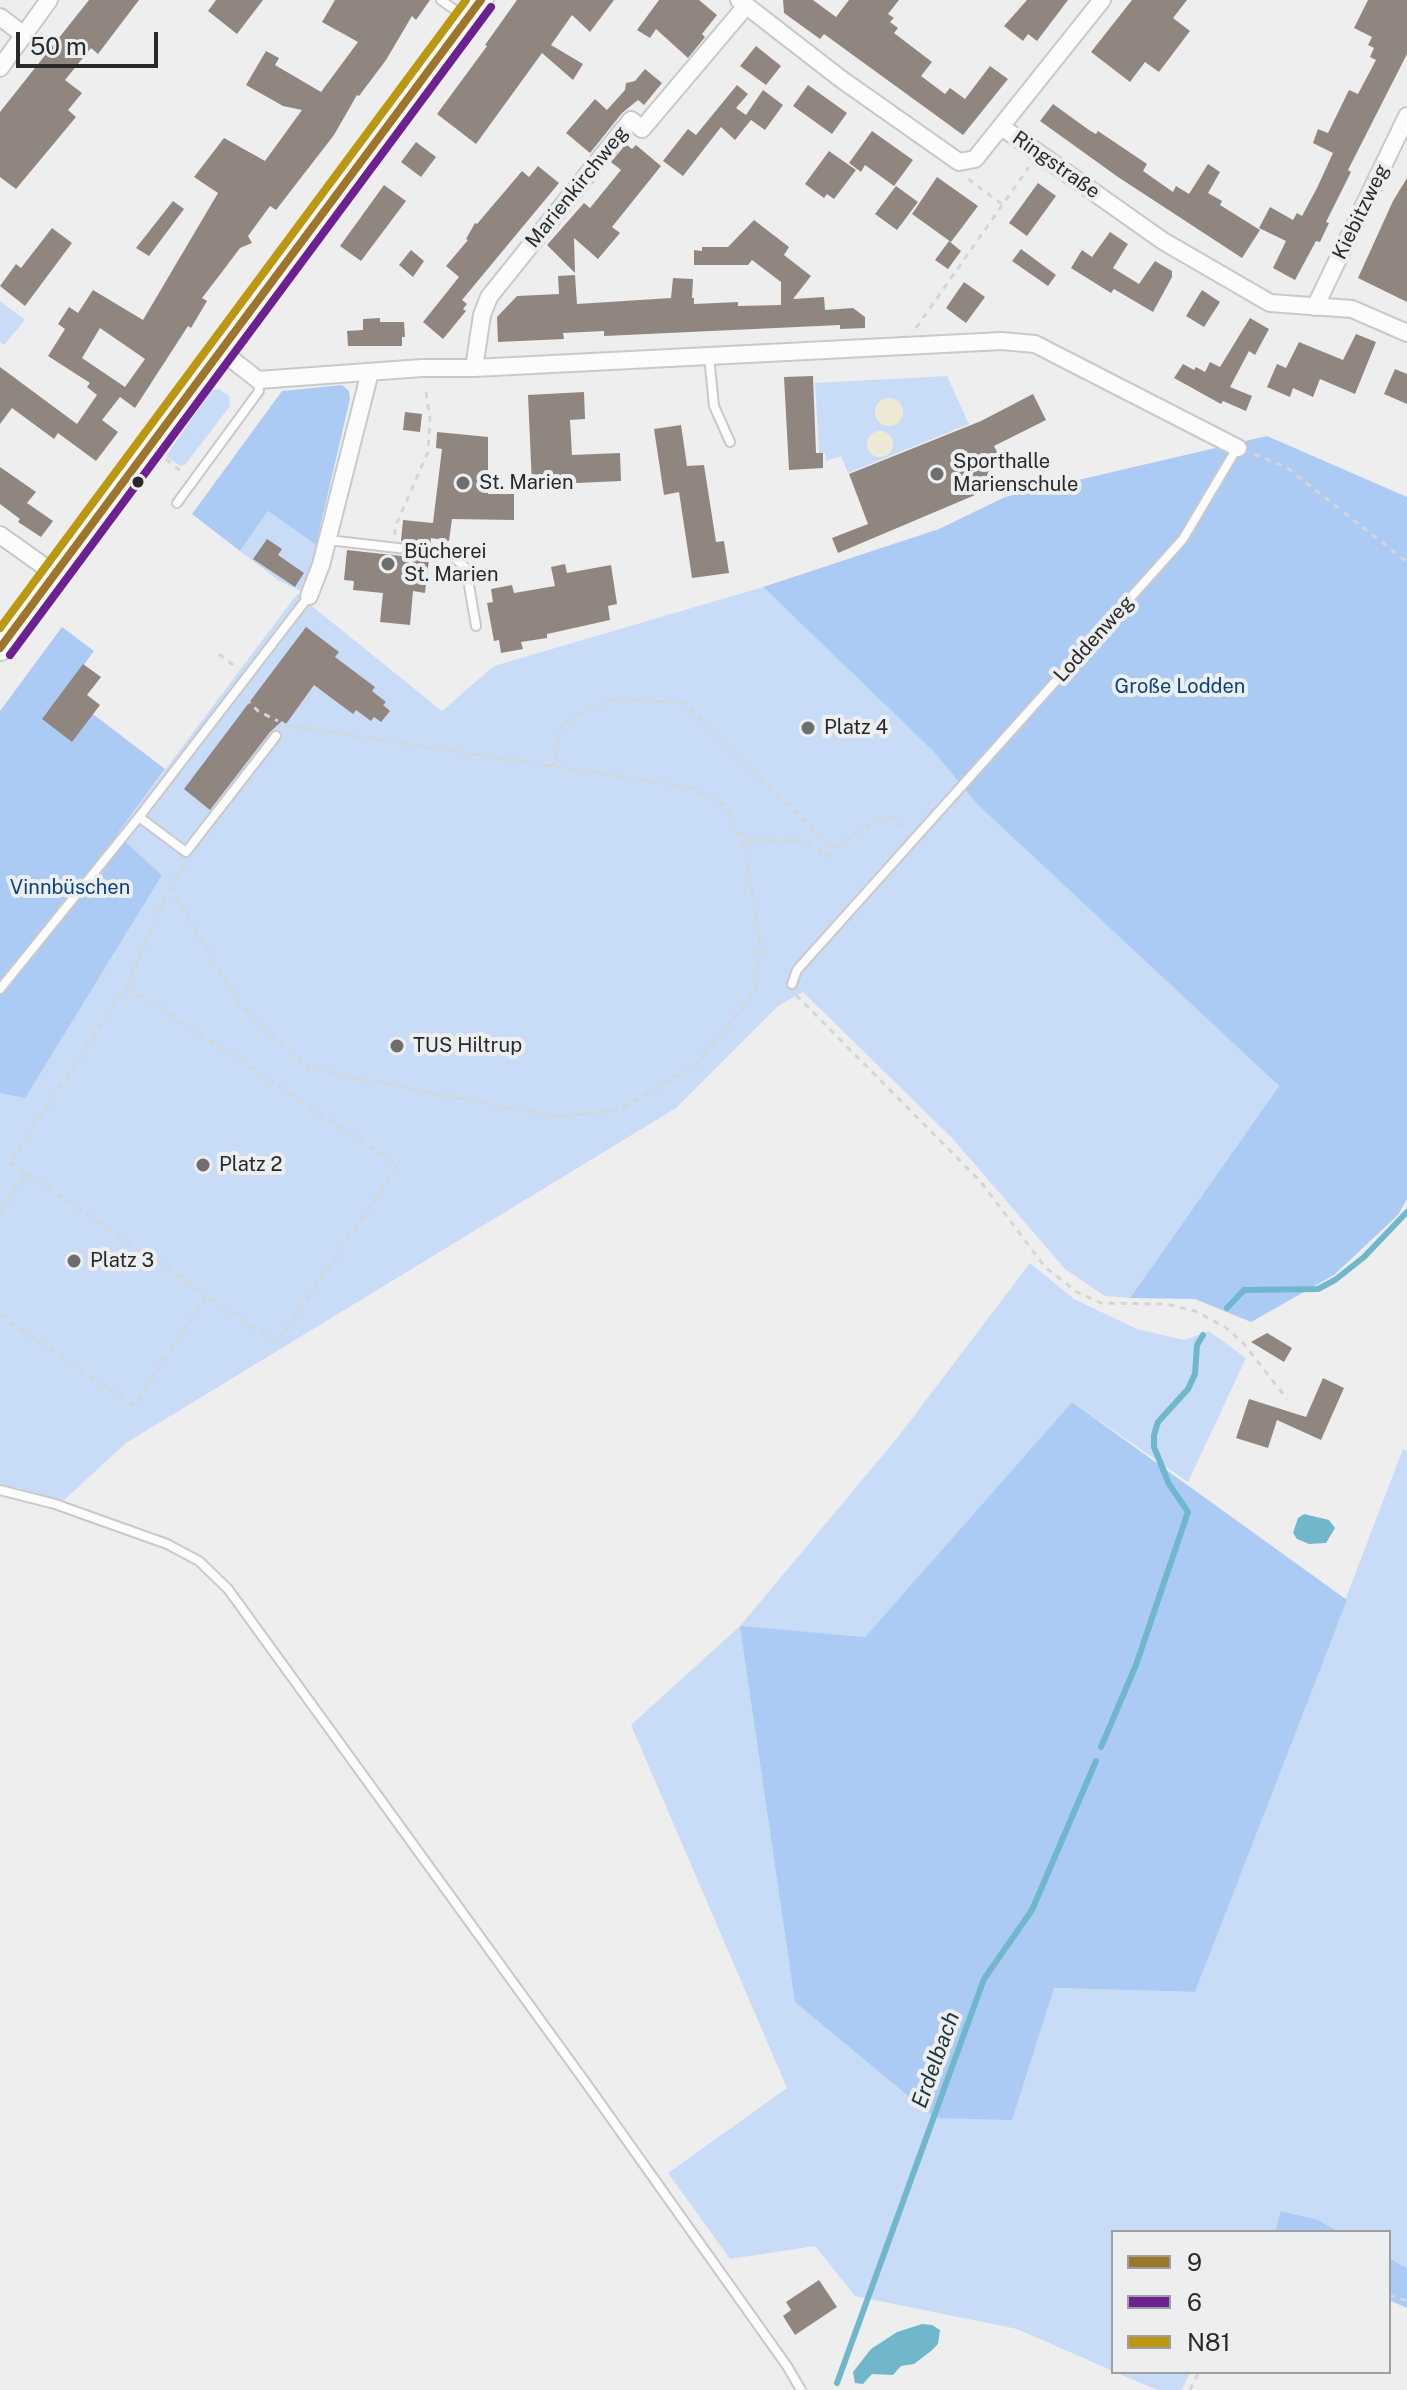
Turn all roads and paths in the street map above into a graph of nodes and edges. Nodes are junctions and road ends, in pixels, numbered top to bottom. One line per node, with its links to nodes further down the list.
1 (49, 0): 7 (street)
2 (441, 0): 5 (lane)
3 (1102, 0): 10 (street)
4 (742, 3): 12 (street); 20 (street, Marienkirchweg)
5 (474, 9): 17 (main road)
6 (0, 17): 7 (street)
7 (24, 35): 8 (street)
8 (0, 68)
9 (1407, 116): 14 (street, Kiebitzweg)
10 (1003, 128): 11 (street, Ringstraße); 12 (street, Ringstraße)
11 (1038, 154): 13 (path); 14 (street, Ringstraße)
12 (959, 162): 13 (path)
13 (1003, 205): 16 (path)
14 (1315, 307): 15 (street, Ringstraße)
15 (1407, 333)
16 (903, 346): 18 (street); 24 (street)
17 (220, 350): 22 (street); 32 (main road)
18 (709, 356): 20 (street); 23 (lane)
19 (422, 368): 20 (street); 21 (street); 30 (path)
20 (474, 368)
21 (370, 372): 22 (street); 29 (street)
22 (258, 380): 26 (lane)
23 (730, 442)
24 (1238, 448): 31 (path); 43 (lane, Loddenweg)
25 (164, 458): 26 (path)
26 (193, 480): 27 (lane)
27 (177, 503)
28 (0, 535): 32 (street)
29 (328, 540): 30 (lane); 33 (street)
30 (395, 547): 34 (lane)
31 (1407, 562)
32 (55, 574): 35 (main road)
33 (309, 596): 37 (lane)
34 (476, 626)
35 (0, 648)
36 (219, 654): 37 (path)
37 (247, 676): 38 (lane)
38 (238, 690): 40 (path); 41 (lane)
39 (276, 736): 41 (lane)
40 (553, 767): 42 (path); 44 (path)
41 (139, 817): 49 (lane)
42 (737, 833): 44 (path); 46 (path)
43 (916, 838): 44 (path); 47 (lane, Loddenweg)
44 (834, 850)
45 (188, 861): 46 (path)
46 (170, 887): 48 (path)
47 (792, 984): 54 (path)
48 (127, 986): 50 (path); 52 (path)
49 (0, 989)
50 (26, 1173): 51 (path); 52 (path)
51 (0, 1212)
52 (207, 1295): 53 (path)
53 (0, 1315)
54 (1287, 1399)
55 (0, 1490): 56 (lane)
56 (801, 2390)

